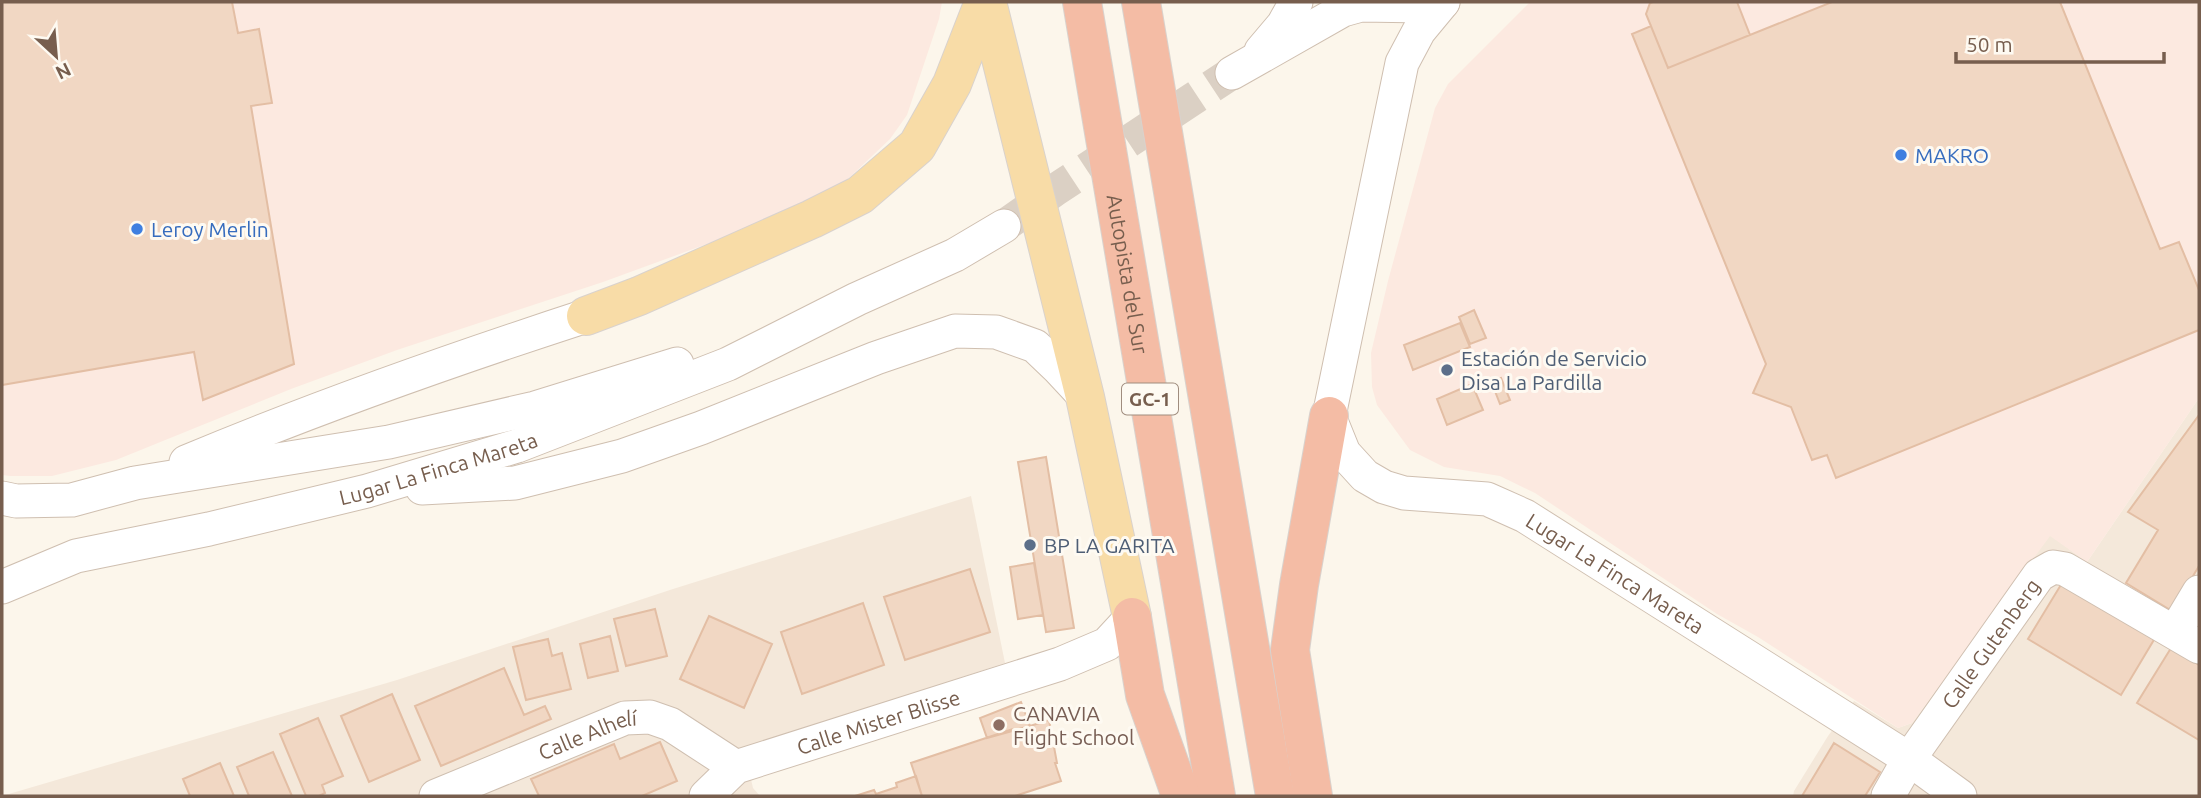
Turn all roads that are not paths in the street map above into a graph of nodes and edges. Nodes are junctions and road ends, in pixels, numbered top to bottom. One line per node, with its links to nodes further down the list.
1 (985, 2): 8 (main road); 9 (main road)
2 (1082, 2): 25 (highway, Autopista del Sur / GC-1)
3 (1142, 2): 26 (highway, GC-1)
4 (1296, 2): 5 (street)
5 (1443, 2): 10 (street)
6 (1004, 226): 7 (street, Lugar La Finca Mareta)
7 (857, 299): 11 (street, Lugar La Finca Mareta); 12 (street, Lugar La Finca Mareta)
8 (586, 316): 11 (street)
9 (1085, 397): 12 (street); 16 (main road)
10 (1329, 416): 20 (street, Lugar La Finca Mareta); 27 (highway)
11 (135, 483): 13 (street, Lugar La Finca Mareta)
12 (367, 491): 14 (street, Lugar La Finca Mareta)
13 (2, 498)
14 (2, 587)
15 (2199, 592): 17 (street)
16 (1132, 617): 18 (street, Calle Mister Blisse); 19 (highway)
17 (2187, 640): 20 (street, Calle Gutenberg)
18 (1060, 664): 19 (street, Calle Mister Blisse); 21 (street, Calle Mister Blisse)
19 (1145, 695): 24 (highway)
20 (1909, 759): 28 (street); 29 (street, Lugar La Finca Mareta)
21 (736, 767): 22 (street, Calle Alhelí); 23 (street, Calle Mister Blisse)
22 (436, 796)
23 (706, 796)
24 (1181, 796)
25 (1216, 796)
26 (1275, 796)
27 (1313, 796)
28 (1888, 796)
29 (1960, 796)

